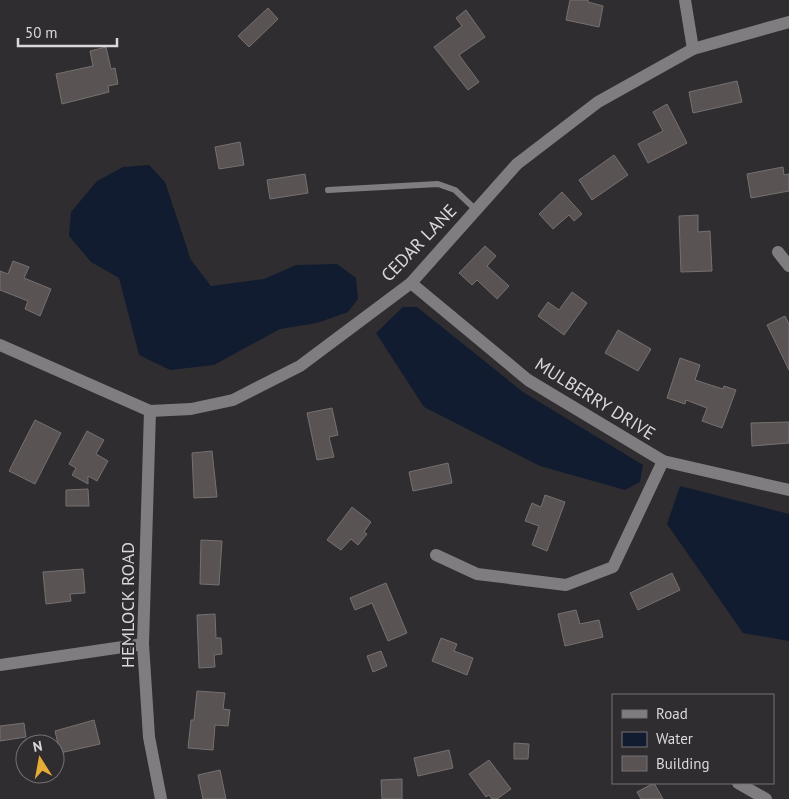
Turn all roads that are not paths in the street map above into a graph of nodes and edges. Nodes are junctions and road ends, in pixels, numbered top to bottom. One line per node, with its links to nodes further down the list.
1 (685, 0): 3 (street)
2 (789, 22): 3 (street, CEDAR LANE)
3 (692, 49): 5 (street, CEDAR LANE)
4 (328, 190): 5 (lane)
5 (476, 210): 8 (street, CEDAR LANE)
6 (778, 252): 7 (street)
7 (789, 266)
8 (411, 282): 10 (street, CEDAR LANE); 11 (street, MULBERRY DRIVE)
9 (1, 350): 10 (street, CEDAR LANE)
10 (150, 411): 14 (street, HEMLOCK ROAD)
11 (663, 461): 12 (street, MULBERRY DRIVE); 13 (street)
12 (789, 490)
13 (436, 555)
14 (143, 644): 15 (street); 17 (street, HEMLOCK ROAD)
15 (0, 665)
16 (740, 784): 18 (street)
17 (161, 799)
18 (766, 799)

